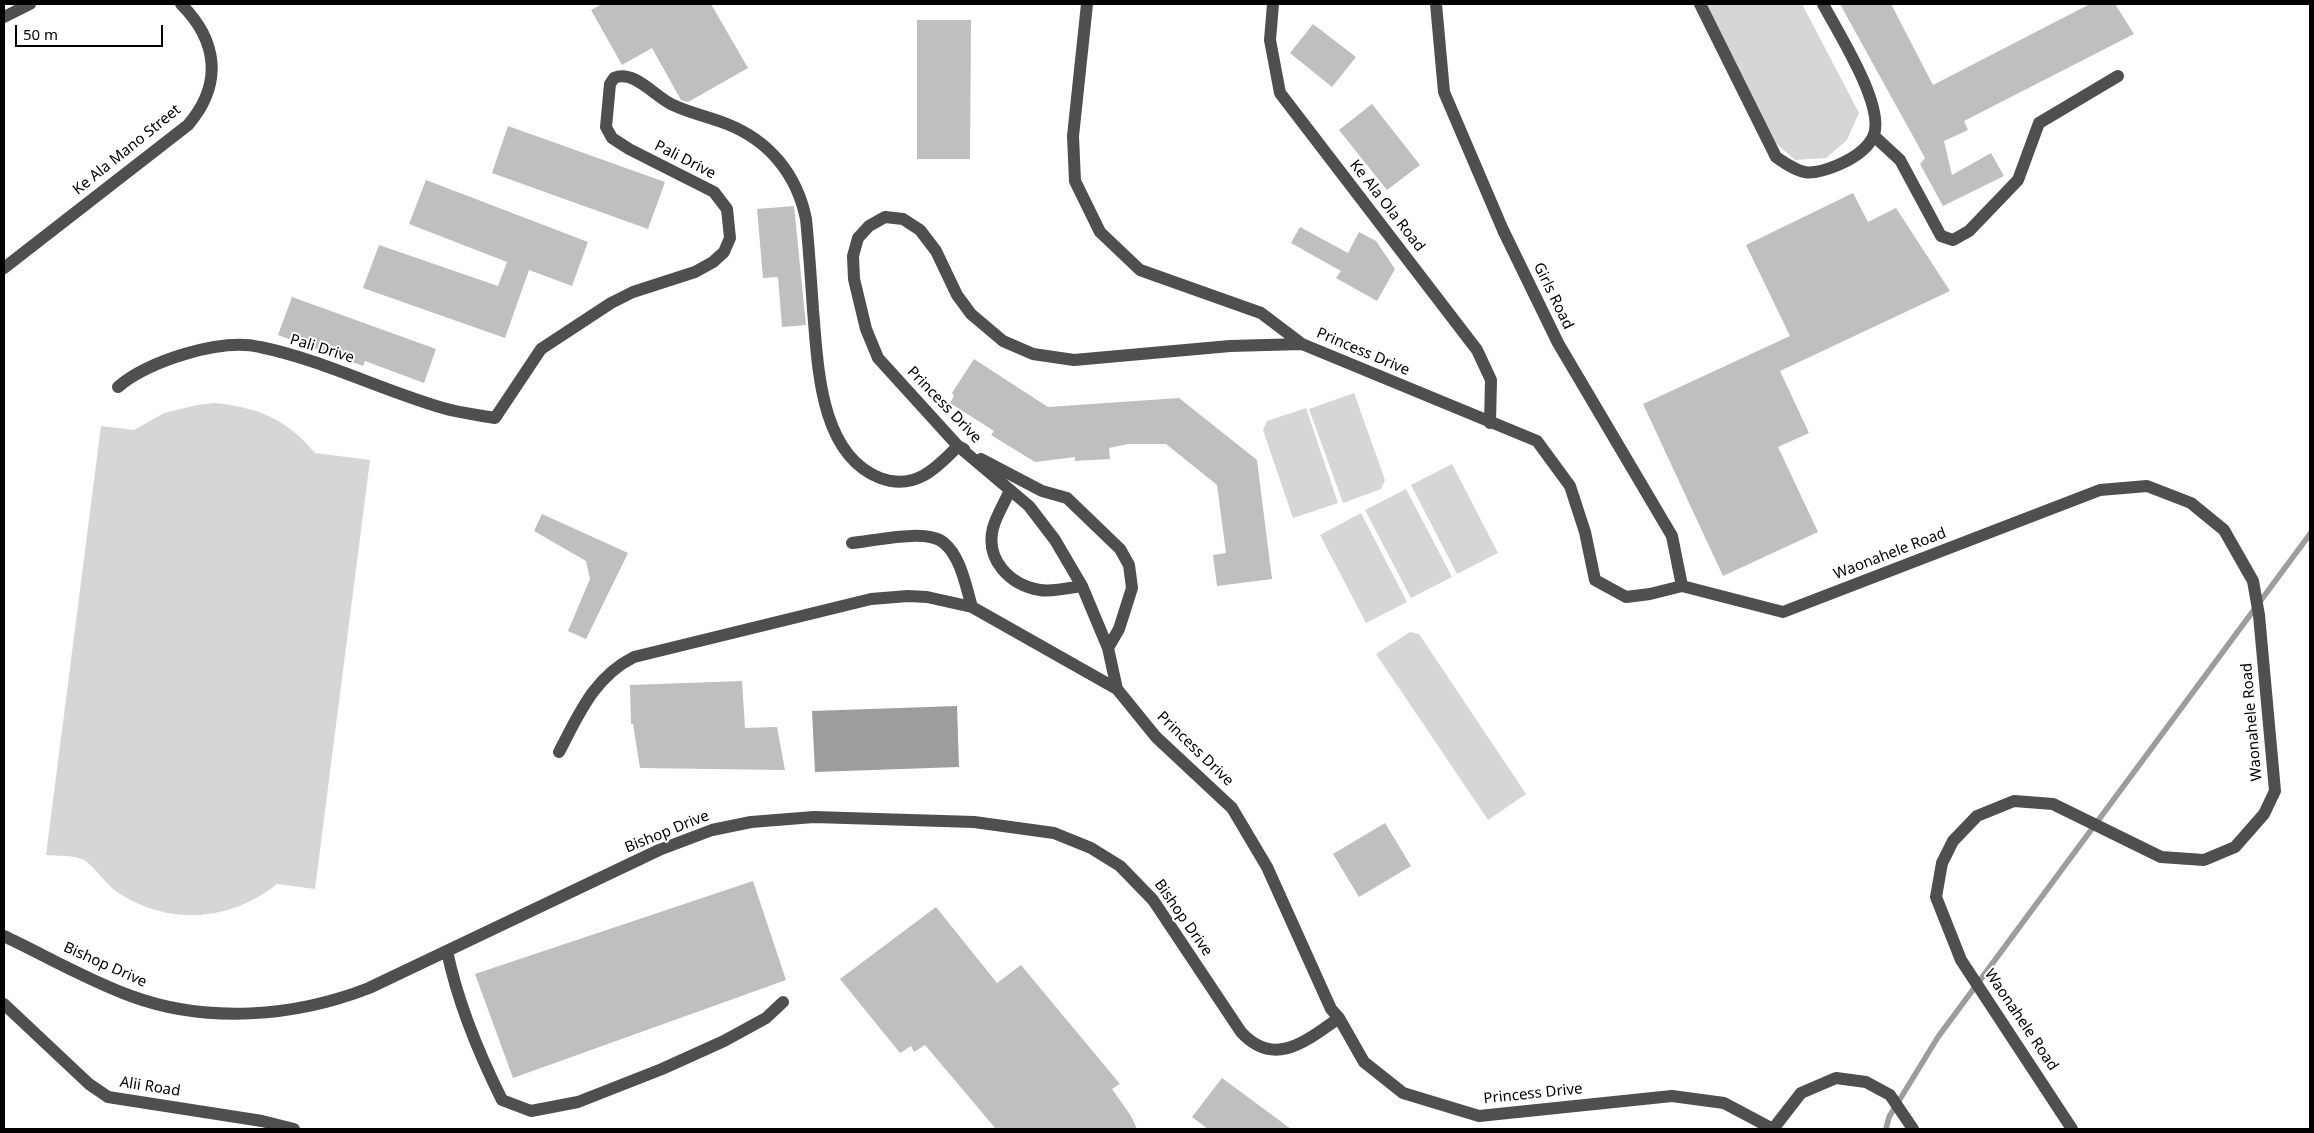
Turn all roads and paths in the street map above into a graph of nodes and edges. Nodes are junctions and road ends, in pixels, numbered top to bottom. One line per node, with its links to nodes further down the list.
1 (30, 4): 8 (street)
2 (181, 4): 11 (street, Ke Ala Mano Street)
3 (1087, 4): 12 (street)
4 (1274, 4): 14 (street, Ke Ala Ola Road)
5 (1436, 4): 19 (street, Girls Road)
6 (1700, 4): 10 (street)
7 (1823, 4): 10 (street)
8 (4, 17)
9 (2118, 76): 10 (street)
10 (1874, 136)
11 (4, 268)
12 (1302, 344): 14 (street, Princess Drive); 15 (street, Princess Drive)
13 (118, 387): 15 (street, Pali Drive)
14 (1490, 423): 19 (street, Princess Drive)
15 (958, 446): 16 (street, Princess Drive); 21 (street)
16 (1010, 490): 18 (street, Princess Drive); 18 (street)
17 (852, 543): 20 (street)
18 (1082, 586): 21 (street, Princess Drive)
19 (1682, 586): 32 (street, Waonahele Road)
20 (972, 607): 22 (street); 23 (street)
21 (1108, 648): 22 (street, Princess Drive)
22 (1117, 689): 28 (street, Princess Drive)
23 (559, 752)
24 (4, 936): 25 (street, Bishop Drive)
25 (447, 951): 26 (street); 28 (street, Bishop Drive)
26 (783, 1002)
27 (4, 1004): 29 (street, Alii Road)
28 (1335, 1014): 30 (street, Princess Drive)
29 (294, 1129)
30 (1773, 1129): 31 (street)
31 (1913, 1129)
32 (2072, 1129)

